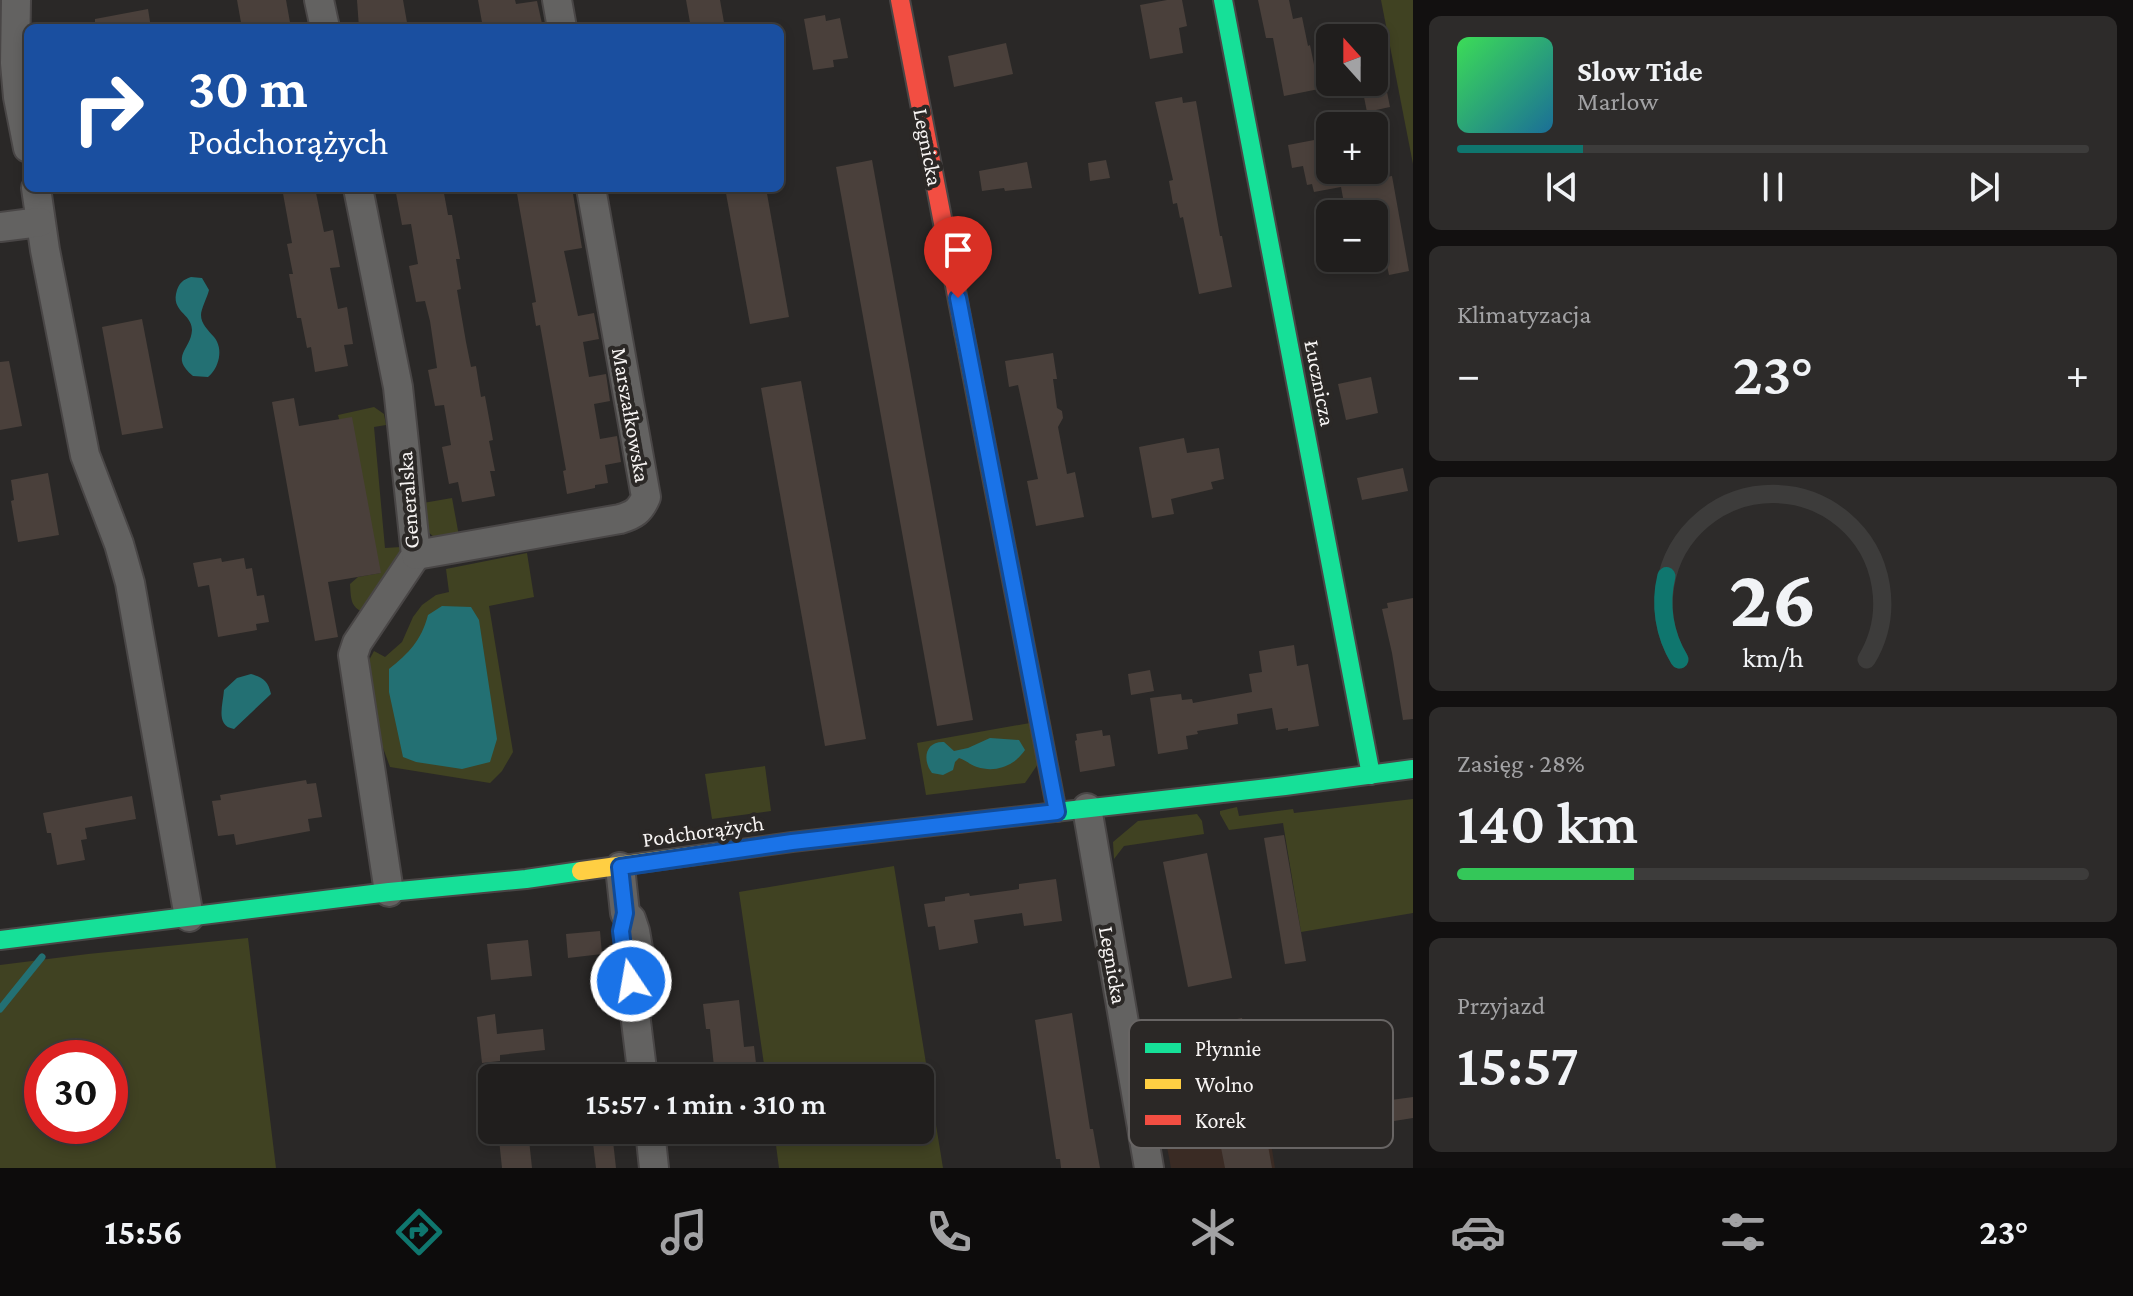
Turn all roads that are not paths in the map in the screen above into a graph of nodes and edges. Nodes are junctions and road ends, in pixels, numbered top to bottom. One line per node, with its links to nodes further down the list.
1 (16, 0): 8 (street)
2 (319, 0): 6 (street)
3 (557, 0): 7 (street)
4 (900, 0): 18 (street, Legnicka)
5 (1223, 0): 16 (street, Łucznicza)
6 (324, 24)
7 (561, 24)
8 (24, 128)
9 (36, 192): 12 (street)
10 (359, 192): 14 (street, Generalska)
11 (592, 192): 14 (street, Marszałkowska)
12 (40, 222): 13 (street); 21 (street)
13 (0, 227)
14 (416, 555): 20 (street, Generalska)
15 (1413, 769): 16 (street, Podchorążych)
16 (1371, 775): 17 (street, Podchorążych)
17 (1087, 808): 18 (street, Podchorążych); 23 (street, Legnicka)
18 (1057, 812): 19 (street, Podchorążych)
19 (620, 867): 20 (street, Podchorążych); 24 (street)
20 (389, 892): 21 (street, Podchorążych)
21 (189, 917): 22 (street, Podchorążych)
22 (0, 940)
23 (1129, 1052)
24 (641, 1064)
25 (651, 1144): 27 (street)
26 (1146, 1148): 28 (street, Legnicka)
27 (654, 1168)
28 (1149, 1168)

